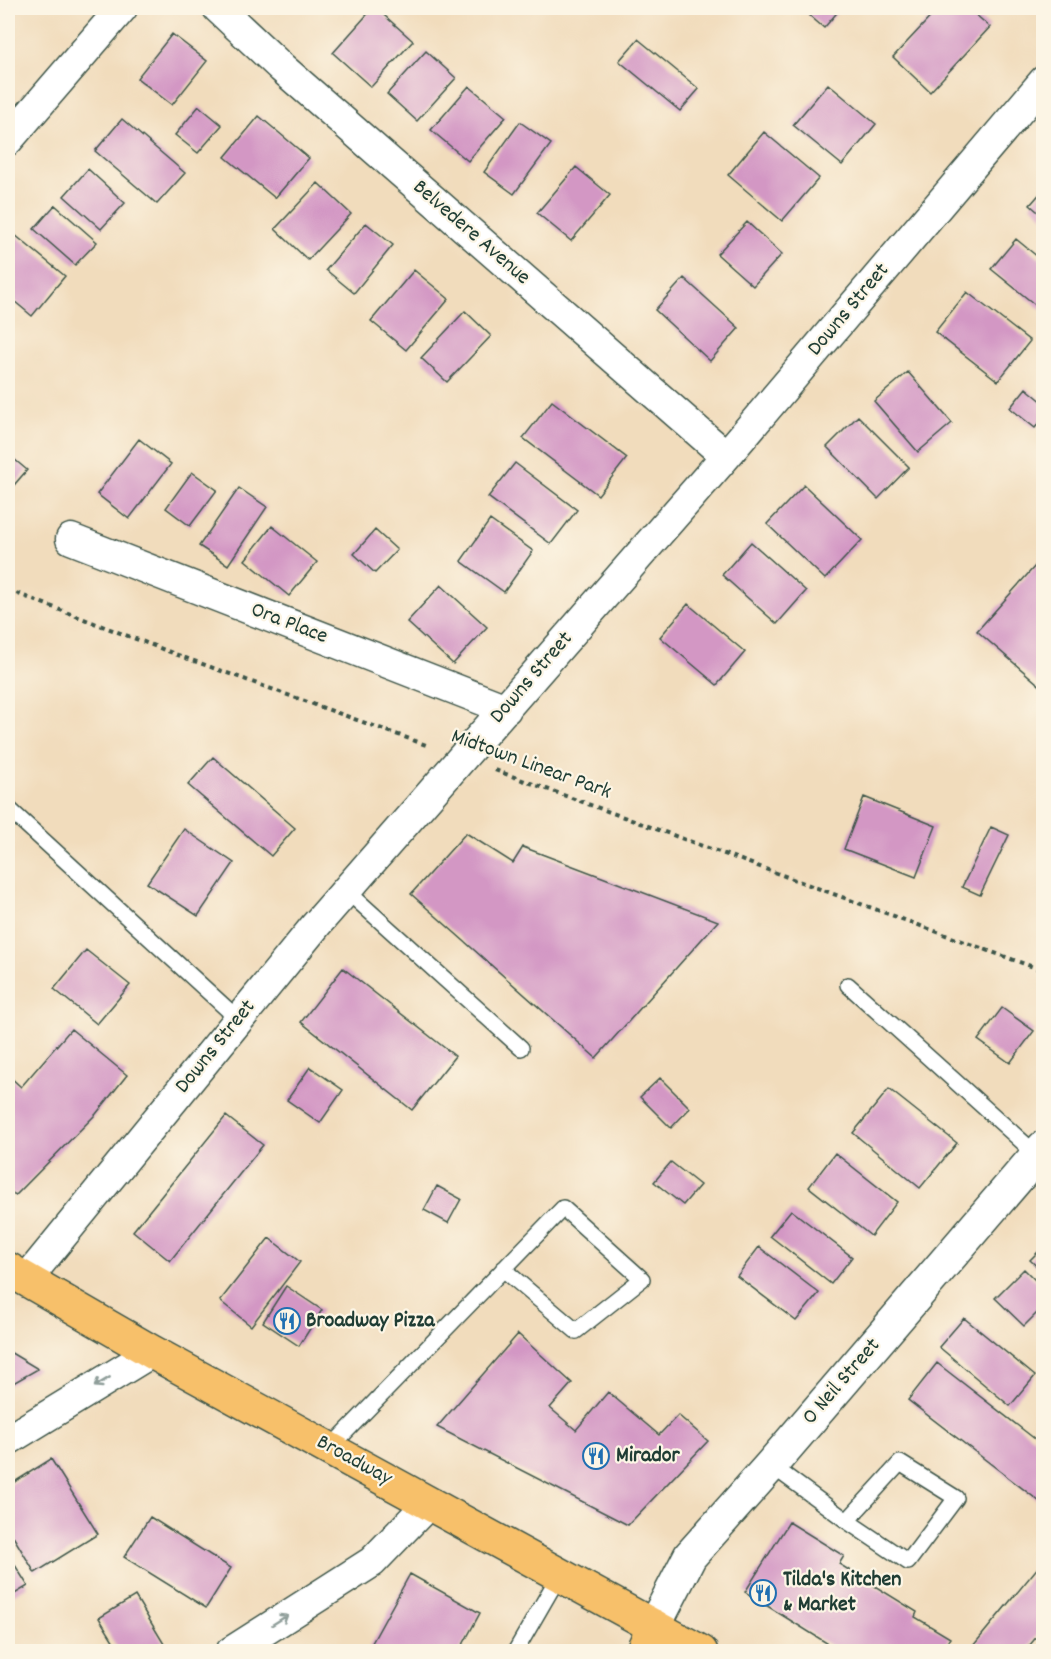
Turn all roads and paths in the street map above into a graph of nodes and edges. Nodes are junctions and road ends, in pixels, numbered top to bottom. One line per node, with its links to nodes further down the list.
1 (122, 8): 4 (street)
2 (218, 8): 5 (street, Belvedere Avenue)
3 (1044, 81): 5 (street, Downs Street)
4 (8, 140)
5 (726, 456): 8 (street, Downs Street)
6 (71, 539): 8 (street, Ora Place)
7 (8, 590): 9 (path, Midtown Linear Park)
8 (506, 709): 9 (street, Downs Street)
9 (463, 758): 11 (street, Downs Street); 12 (path, Midtown Linear Park)
10 (8, 808): 14 (lane)
11 (346, 891): 14 (street, Downs Street); 15 (lane)
12 (1044, 971)
13 (848, 985): 16 (lane)
14 (239, 1020): 18 (street, Downs Street)
15 (521, 1048)
16 (1040, 1151): 22 (street, O Neil Street)
17 (503, 1269): 17 (lane); 21 (lane)
18 (17, 1274): 19 (highway, Broadway)
19 (152, 1352): 20 (street, one-way to 20); 21 (highway, Broadway)
20 (8, 1440)
21 (330, 1449): 23 (highway, Broadway)
22 (771, 1465): 24 (lane); 26 (street, O Neil Street)
23 (429, 1503): 25 (highway, Broadway); 27 (street, one-way to 23)
24 (847, 1521): 24 (lane)
25 (560, 1574): 26 (highway, Broadway); 28 (lane)
26 (648, 1639): 29 (highway, Broadway)
27 (231, 1652)
28 (515, 1652)
29 (701, 1652)

